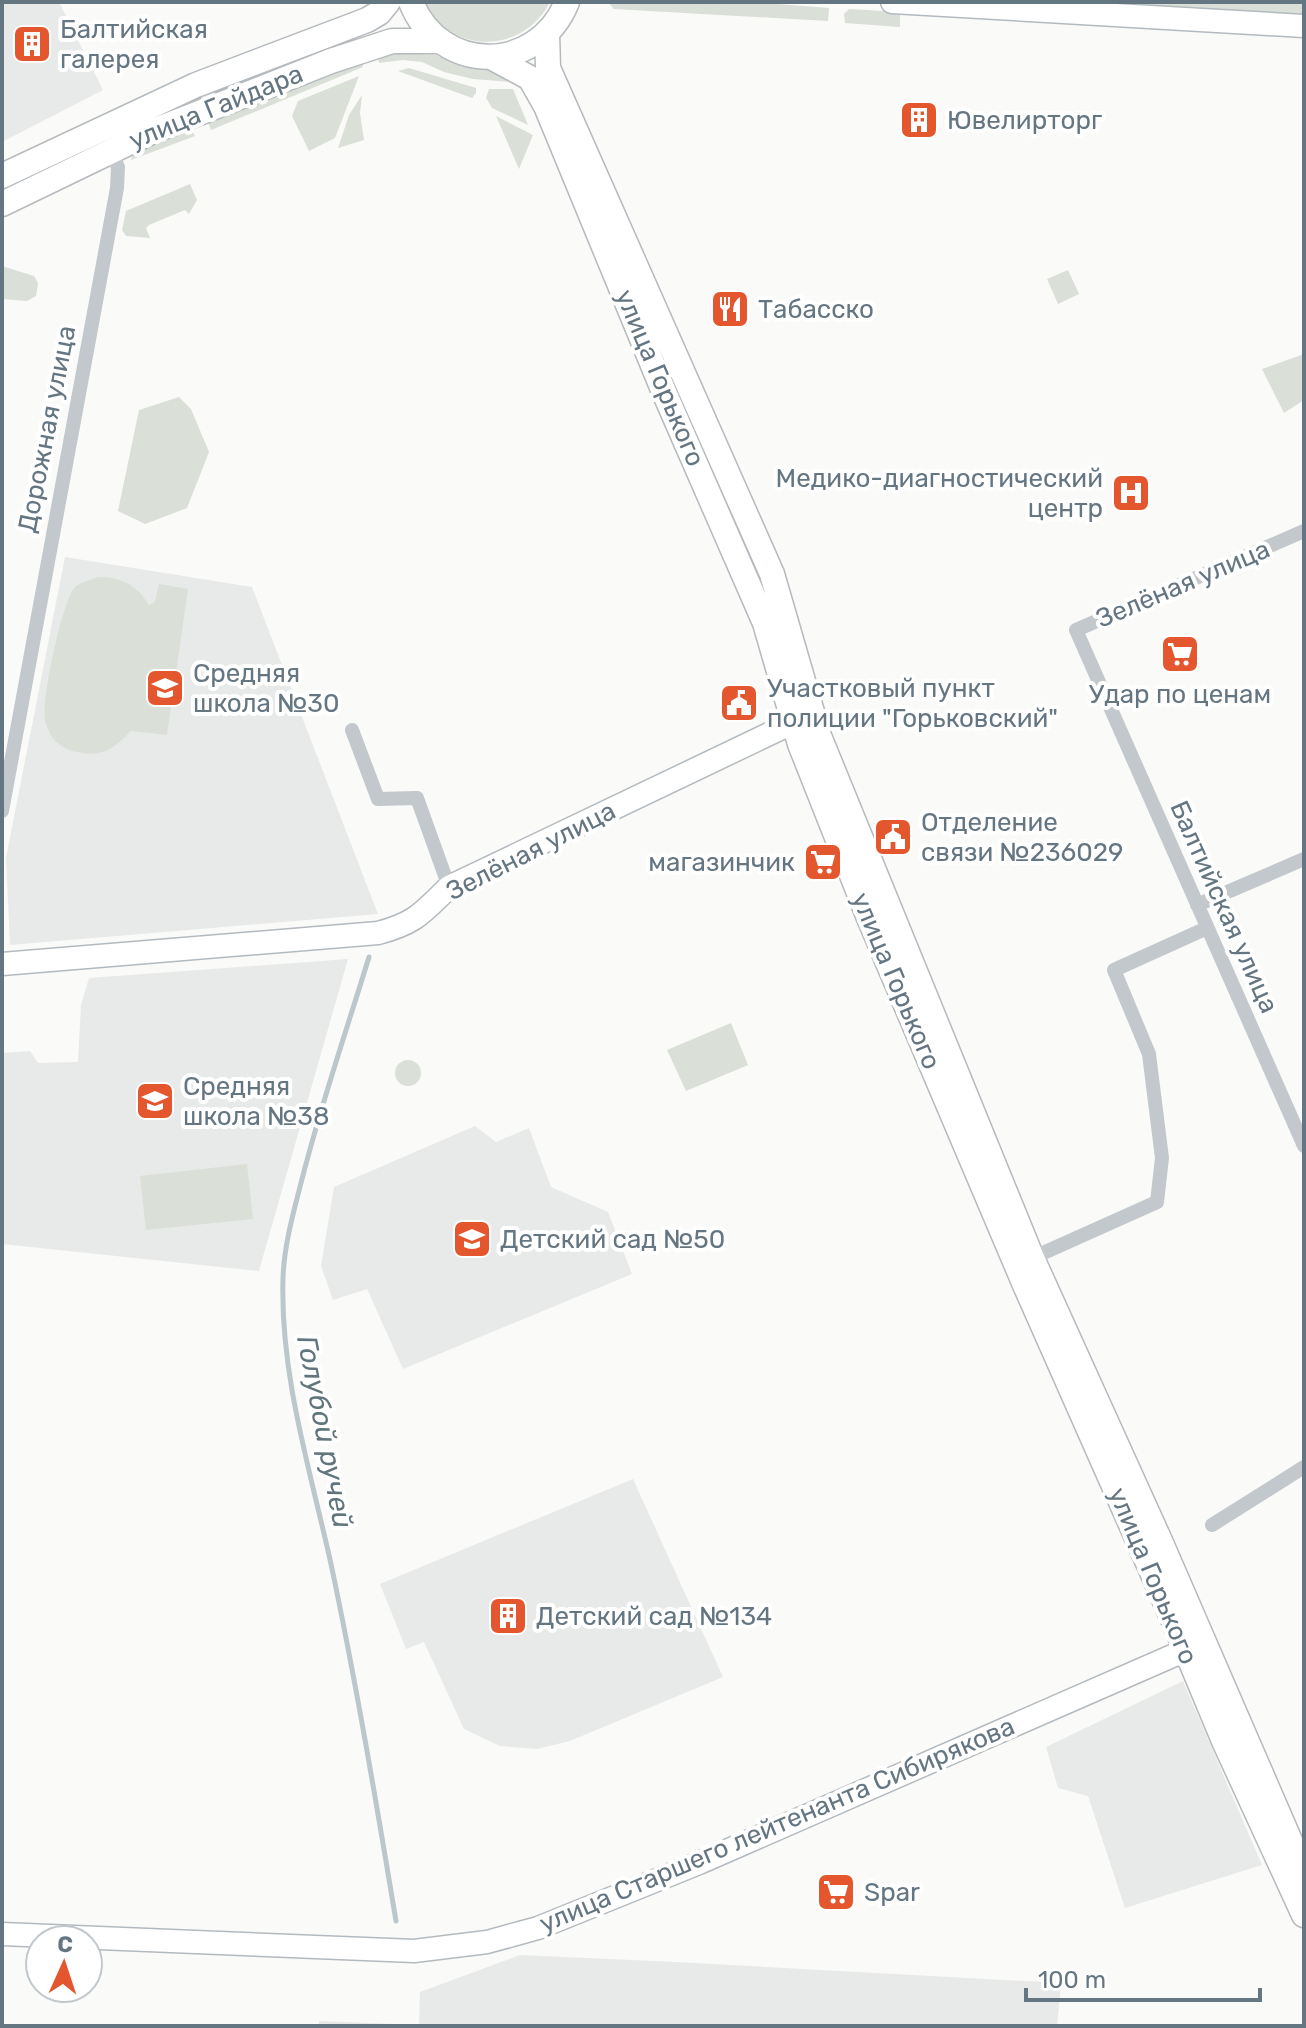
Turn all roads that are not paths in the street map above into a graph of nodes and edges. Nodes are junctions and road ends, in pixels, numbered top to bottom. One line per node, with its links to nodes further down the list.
1 (388, 2): 10 (main road, улица Гайдара)
2 (411, 2): 7 (main road)
3 (892, 2): 5 (main road)
4 (568, 5): 6 (main road)
5 (1304, 26)
6 (547, 33): 8 (main road); 14 (main road, улица Горького)
7 (439, 41): 8 (main road, улица Горького); 9 (main road, улица Гайдара)
8 (491, 57): 14 (main road, улица Горького)
9 (110, 151): 11 (main road, улица Гайдара); 16 (street, Дорожная улица)
10 (2, 176)
11 (2, 204)
12 (1304, 531): 13 (street, Зелёная улица)
13 (1100, 688): 19 (street, Балтийская улица)
14 (803, 717): 18 (main road, Зелёная улица); 23 (main road, улица Горького); 26 (main road, улица Горького)
15 (352, 730): 18 (street)
16 (2, 811)
17 (1304, 859): 19 (street)
18 (449, 887): 21 (main road, Зелёная улица)
19 (1197, 905): 20 (street, Балтийская улица)
20 (1207, 928): 22 (street, Балтийская улица); 23 (street)
21 (2, 964)
22 (1304, 1146)
23 (1032, 1258): 26 (main road, улица Горького)
24 (1304, 1467): 25 (street)
25 (1212, 1525)
26 (1195, 1646): 27 (main road, улица Горького); 28 (main road, улица Горького); 29 (main road, улица Старшего лейтенанта Сибирякова)
27 (1304, 1873)
28 (1304, 1914)
29 (2, 1934)

